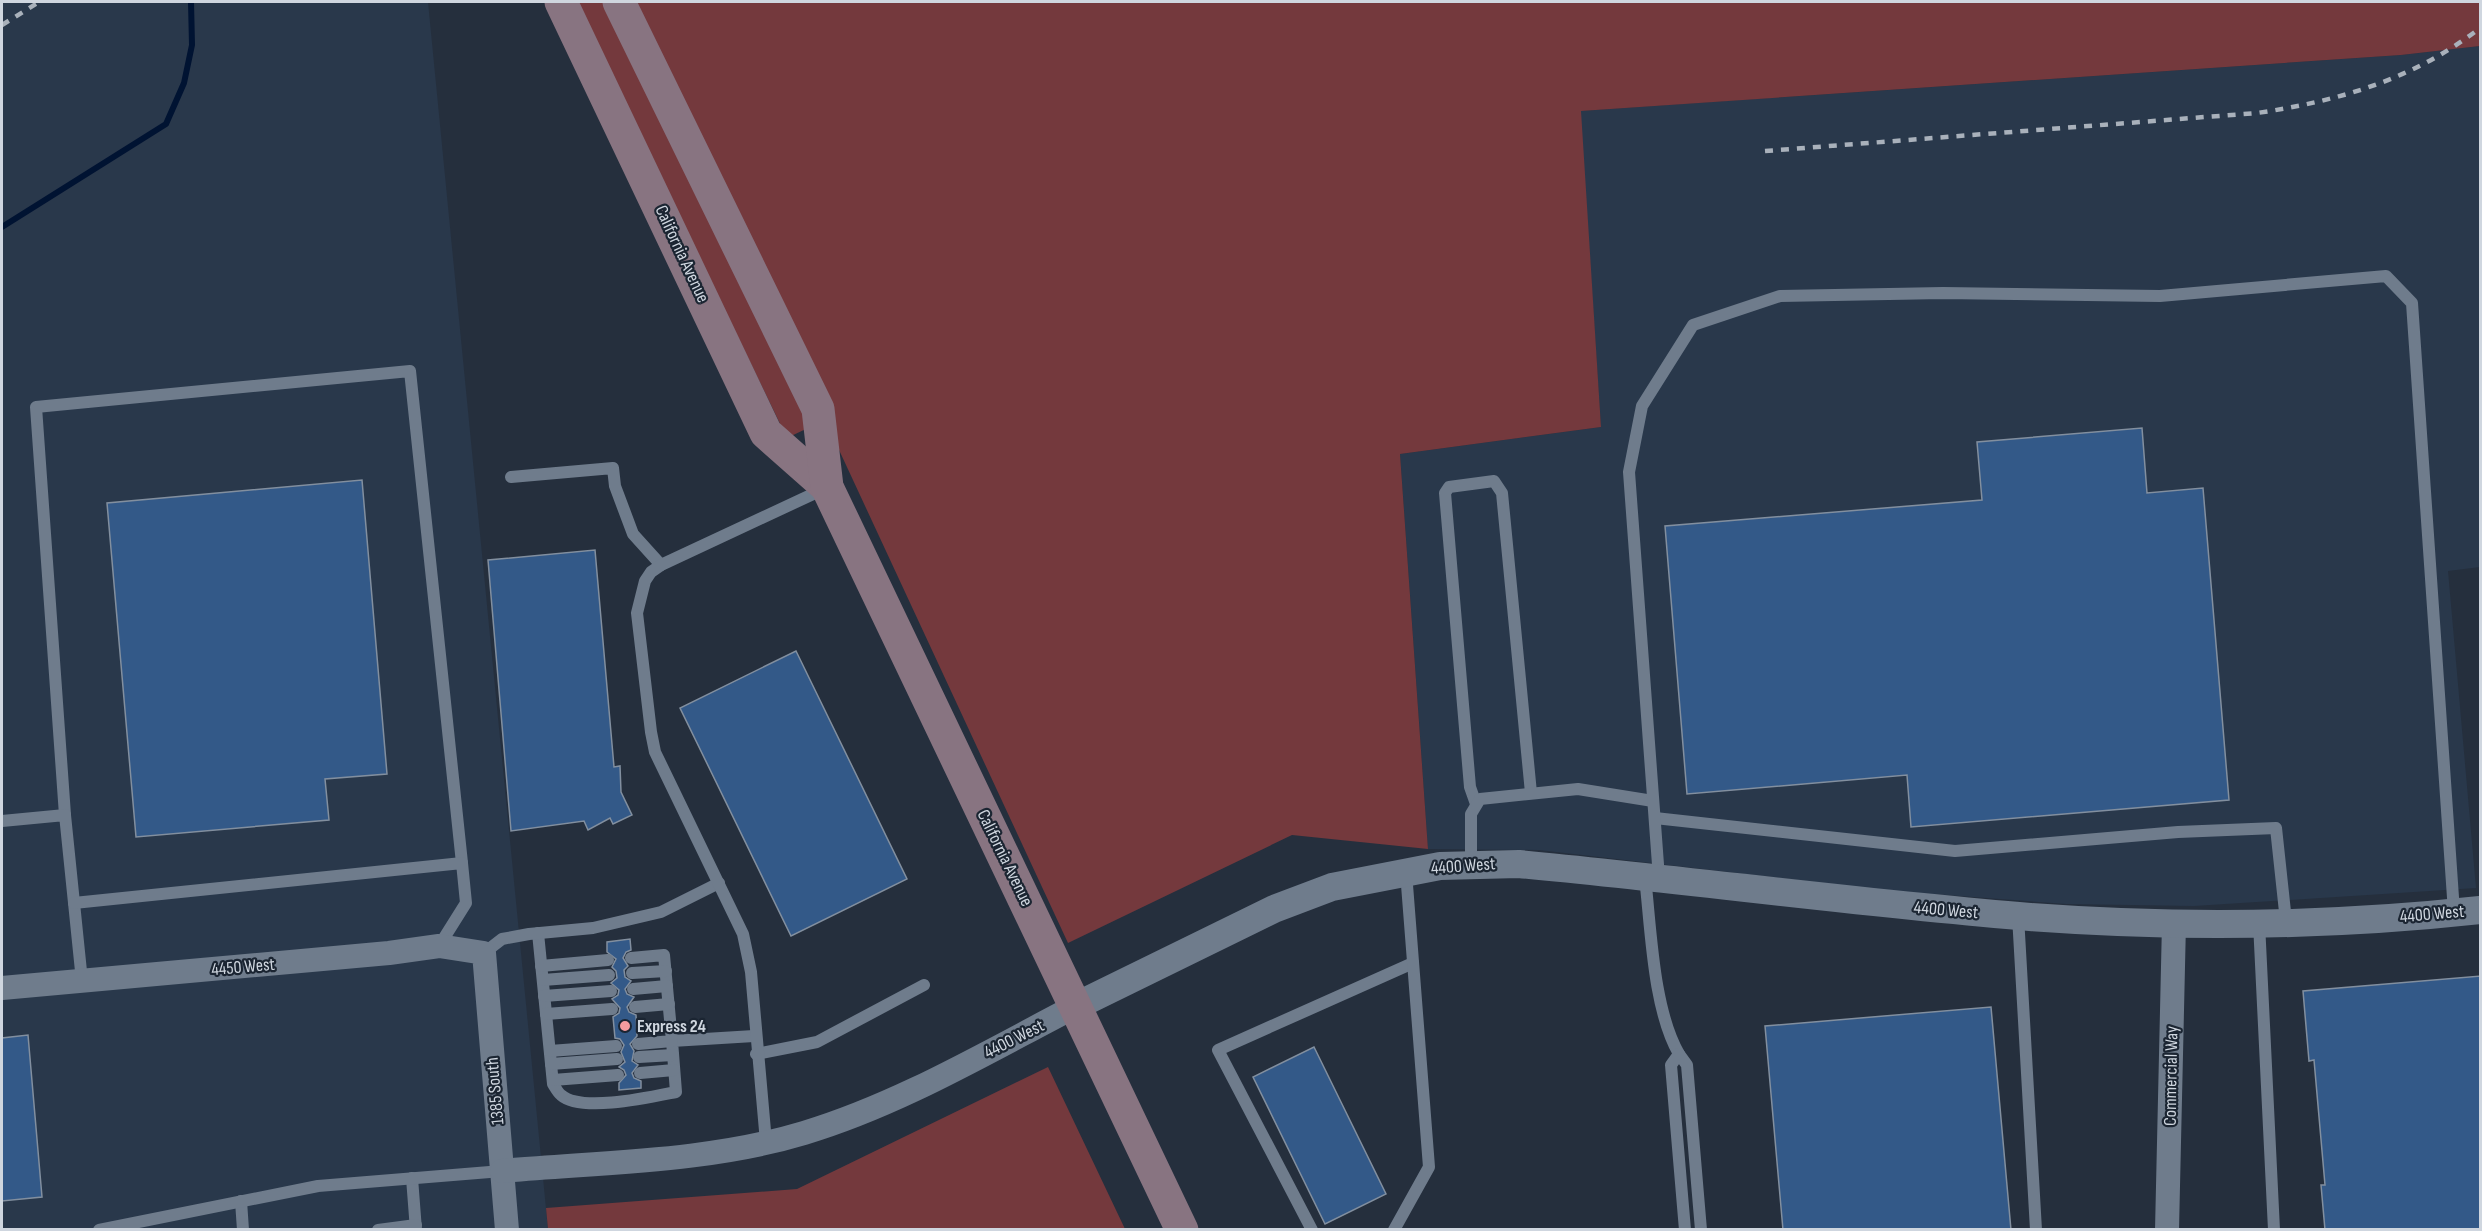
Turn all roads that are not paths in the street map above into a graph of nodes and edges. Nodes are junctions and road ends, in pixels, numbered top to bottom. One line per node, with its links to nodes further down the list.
1 (561, 2): 4 (main road, California Avenue)
2 (619, 2): 4 (main road, California Avenue)
3 (511, 477): 5 (lane)
4 (827, 488): 5 (lane); 41 (main road, California Avenue)
5 (661, 565): 16 (lane)
6 (1532, 793): 7 (lane); 8 (lane); 8 (lane)
7 (1653, 801): 10 (lane); 18 (lane)
8 (1476, 804): 13 (lane)
9 (65, 815): 11 (lane); 12 (lane); 17 (lane)
10 (1654, 818): 15 (lane); 20 (lane)
11 (2, 821)
12 (462, 863): 17 (lane); 23 (lane)
13 (1471, 864): 14 (street, 4400 West); 15 (street, 4400 West)
14 (1406, 871): 27 (lane); 41 (street, 4400 West)
15 (1652, 878): 19 (street, 4400 West); 52 (lane)
16 (719, 882): 22 (lane); 45 (lane)
17 (74, 903): 33 (lane)
18 (2467, 911): 20 (street, 4400 West)
19 (2018, 916): 21 (street, 4400 West); 74 (lane)
20 (2273, 921): 21 (street, 4400 West); 76 (lane)
21 (2174, 923): 75 (street, Commercial Way)
22 (538, 933): 24 (lane); 28 (lane)
23 (439, 946): 24 (street, 4450 West); 33 (street, 4450 West)
24 (484, 953): 61 (street, 1385 South)
25 (631, 958): 29 (lane)
26 (608, 960): 28 (lane)
27 (1413, 963): 70 (lane); 71 (lane)
28 (541, 966): 32 (lane)
29 (666, 970): 30 (lane); 35 (lane)
30 (632, 973)
31 (609, 975): 32 (lane)
32 (543, 980): 39 (lane)
33 (82, 981): 36 (street, 4450 West)
34 (924, 985): 51 (lane)
35 (667, 986): 37 (lane); 40 (lane)
36 (2, 988)
37 (633, 989)
38 (611, 991): 39 (lane)
39 (544, 996): 44 (lane)
40 (669, 1004): 42 (lane); 46 (lane)
41 (1076, 1006): 60 (street, 4400 West); 69 (main road, California Avenue)
42 (635, 1007)
43 (612, 1009): 44 (lane)
44 (546, 1014): 49 (lane)
45 (754, 1036): 46 (lane); 51 (lane)
46 (672, 1041): 47 (lane); 50 (lane)
47 (638, 1044)
48 (616, 1046): 49 (lane)
49 (550, 1051): 55 (lane)
50 (673, 1054): 53 (lane); 56 (lane)
51 (756, 1054): 60 (lane)
52 (1679, 1054): 72 (lane); 73 (lane)
53 (639, 1057)
54 (617, 1059): 55 (lane)
55 (551, 1064): 59 (lane)
56 (674, 1070): 57 (lane); 59 (lane)
57 (640, 1073)
58 (618, 1075): 59 (lane)
59 (553, 1080)
60 (766, 1142): 61 (street, 4400 West)
61 (502, 1171): 62 (lane); 68 (street, 1385 South)
62 (412, 1178): 63 (lane); 64 (lane)
63 (241, 1201): 65 (lane); 66 (lane)
64 (416, 1227): 67 (lane)
65 (99, 1230)
66 (243, 1230)
67 (378, 1230)
68 (507, 1230)
69 (1182, 1230)
70 (1312, 1230)
71 (1394, 1230)
72 (1685, 1230)
73 (1701, 1230)
74 (2036, 1230)
75 (2167, 1230)
76 (2274, 1230)

